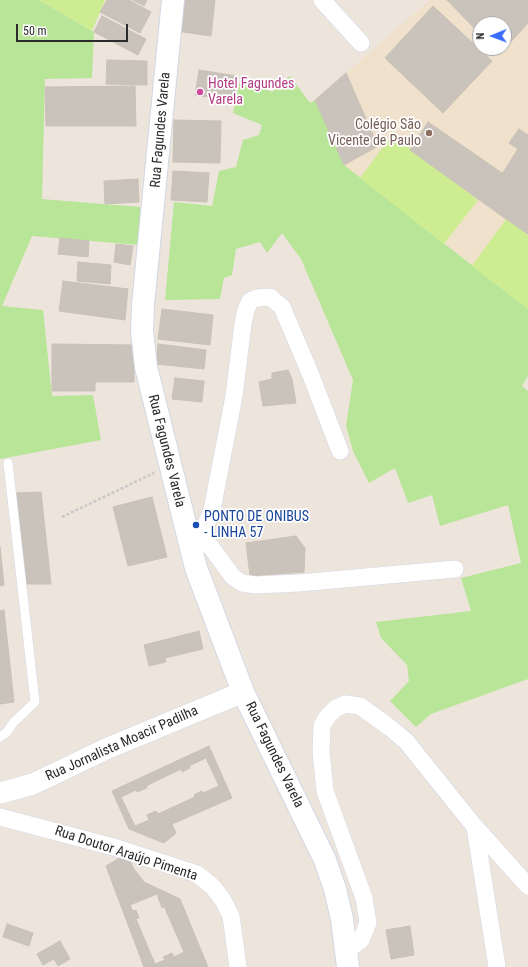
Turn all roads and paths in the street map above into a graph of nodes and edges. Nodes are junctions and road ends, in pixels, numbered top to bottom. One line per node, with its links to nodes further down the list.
1 (174, 0): 8 (main road, Rua Fagundes Varela)
2 (322, 0): 3 (street)
3 (361, 43)
4 (340, 451): 8 (street)
5 (8, 463): 11 (lane)
6 (139, 479): 7 (path)
7 (62, 517)
8 (195, 538): 9 (street); 10 (main road, Rua Fagundes Varela)
9 (455, 569)
10 (243, 692): 12 (street, Rua Jornalista Moacir Padilha); 16 (main road, Rua Fagundes Varela)
11 (0, 737)
12 (0, 794)
13 (0, 818): 17 (street, Rua Doutor Araújo Pimenta)
14 (475, 827): 15 (street); 16 (street); 18 (street)
15 (528, 886)
16 (348, 958)
17 (237, 966)
18 (497, 967)

